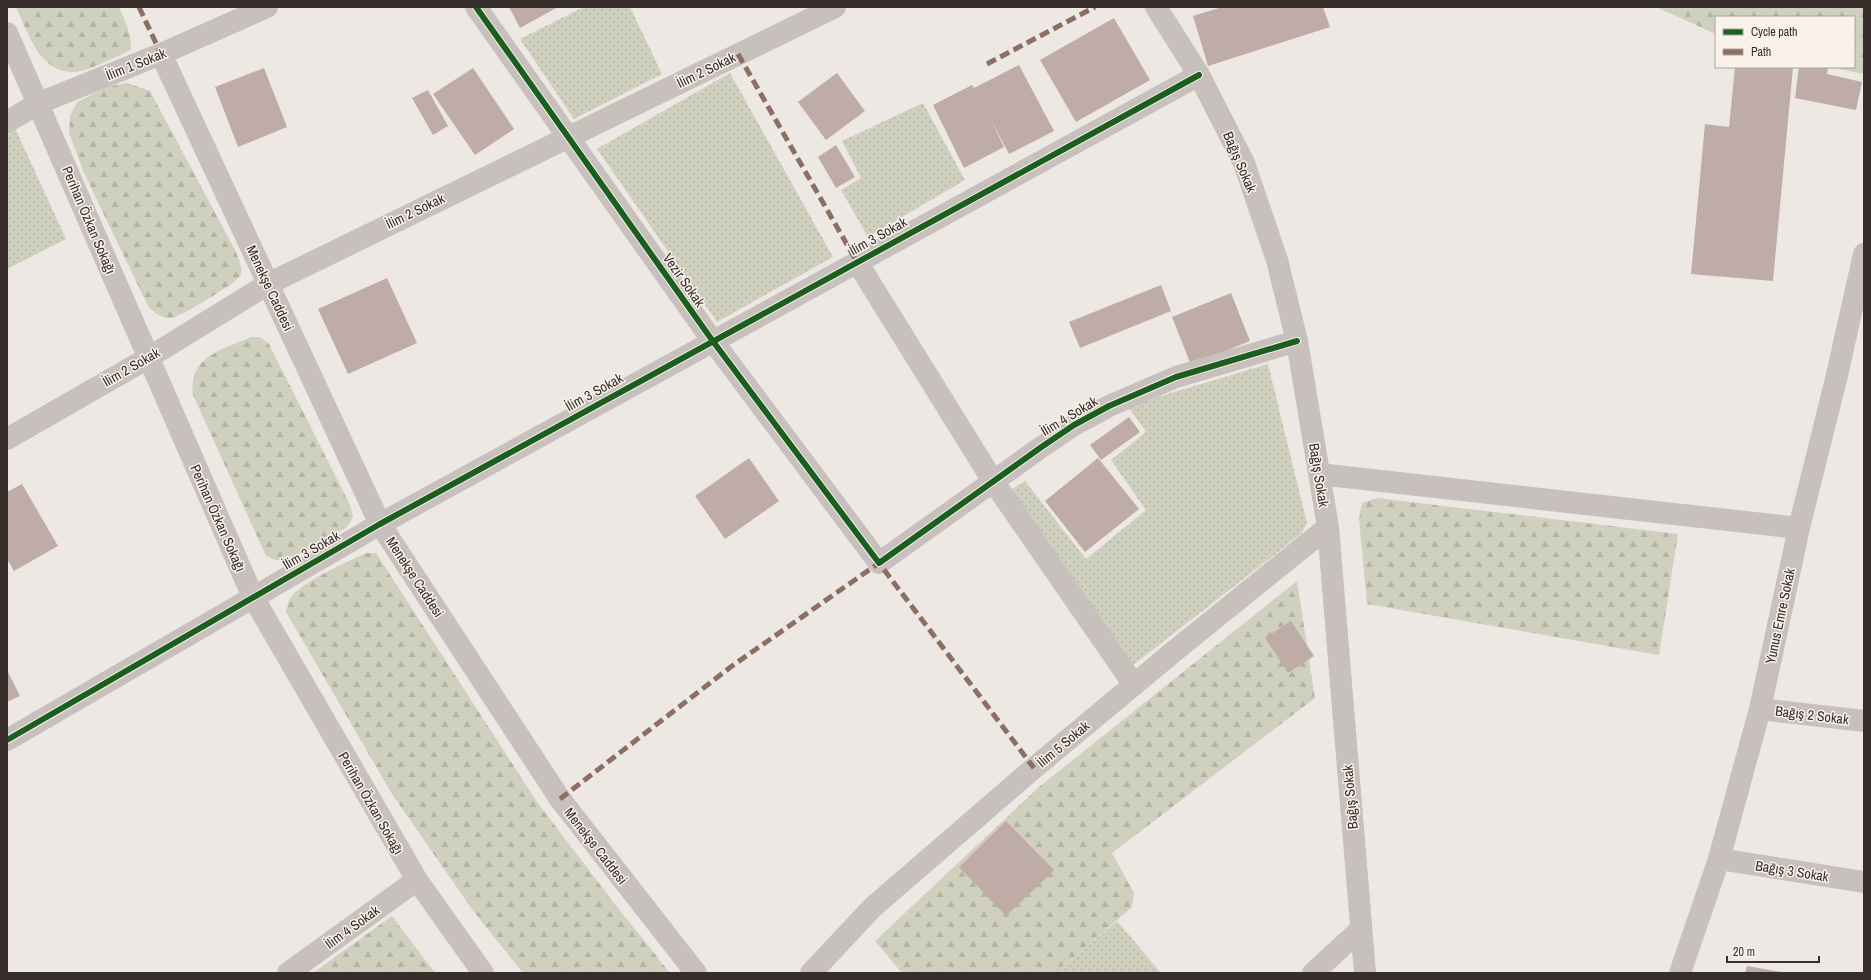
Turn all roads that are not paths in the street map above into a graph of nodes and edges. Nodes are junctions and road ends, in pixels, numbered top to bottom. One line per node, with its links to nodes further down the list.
1 (267, 7): 6 (street, İlim 1 Sokak)
2 (476, 7): 10 (street, Vezir Sokak)
3 (835, 7): 10 (street, İlim 2 Sokak)
4 (1156, 7): 7 (street, Bağış Sokak)
5 (7, 33): 8 (street, Perihan Özkan Sokağı)
6 (160, 54): 8 (street, İlim 1 Sokak); 13 (street, Menekşe Caddesi)
7 (1199, 75): 12 (street, İlim 3 Sokak); 15 (street, Bağış Sokak)
8 (38, 103): 9 (street, İlim 1 Sokak); 16 (street, Perihan Özkan Sokağı)
9 (7, 122)
10 (567, 137): 13 (street, İlim 2 Sokak); 14 (street, Vezir Sokak)
11 (1864, 254): 22 (street, Yunus Emre Sokak)
12 (857, 262): 14 (street, İlim 3 Sokak); 19 (street)
13 (268, 284): 16 (street, İlim 2 Sokak); 20 (street, Menekşe Caddesi)
14 (712, 340): 20 (street, İlim 3 Sokak); 23 (street, Vezir Sokak)
15 (1297, 341): 18 (street, Bağış Sokak); 19 (street, İlim 4 Sokak)
16 (148, 358): 17 (street, İlim 2 Sokak); 24 (street, Perihan Özkan Sokağı)
17 (7, 439)
18 (1319, 474): 21 (street, Bağış Sokak); 22 (street)
19 (993, 481): 23 (street, İlim 4 Sokak); 25 (street)
20 (380, 524): 24 (street, İlim 3 Sokak); 35 (street, Menekşe Caddesi)
21 (1328, 527): 25 (street, İlim 5 Sokak); 32 (street, Bağış Sokak)
22 (1798, 528): 26 (street, Yunus Emre Sokak)
23 (879, 563)
24 (252, 597): 28 (street, İlim 3 Sokak); 30 (street, Perihan Özkan Sokağı)
25 (1134, 685): 36 (street, İlim 5 Sokak)
26 (1760, 709): 27 (street, Bağış 2 Sokak); 29 (street, Yunus Emre Sokak)
27 (1864, 721)
28 (7, 740)
29 (1719, 859): 31 (street, Bağış 3 Sokak); 39 (street, Yunus Emre Sokak)
30 (417, 880): 33 (street, İlim 4 Sokak); 34 (street, Perihan Özkan Sokağı)
31 (1864, 882)
32 (1361, 929): 37 (street); 38 (street, Bağış Sokak)
33 (288, 973)
34 (483, 973)
35 (696, 973)
36 (810, 973)
37 (1313, 973)
38 (1365, 973)
39 (1680, 973)

